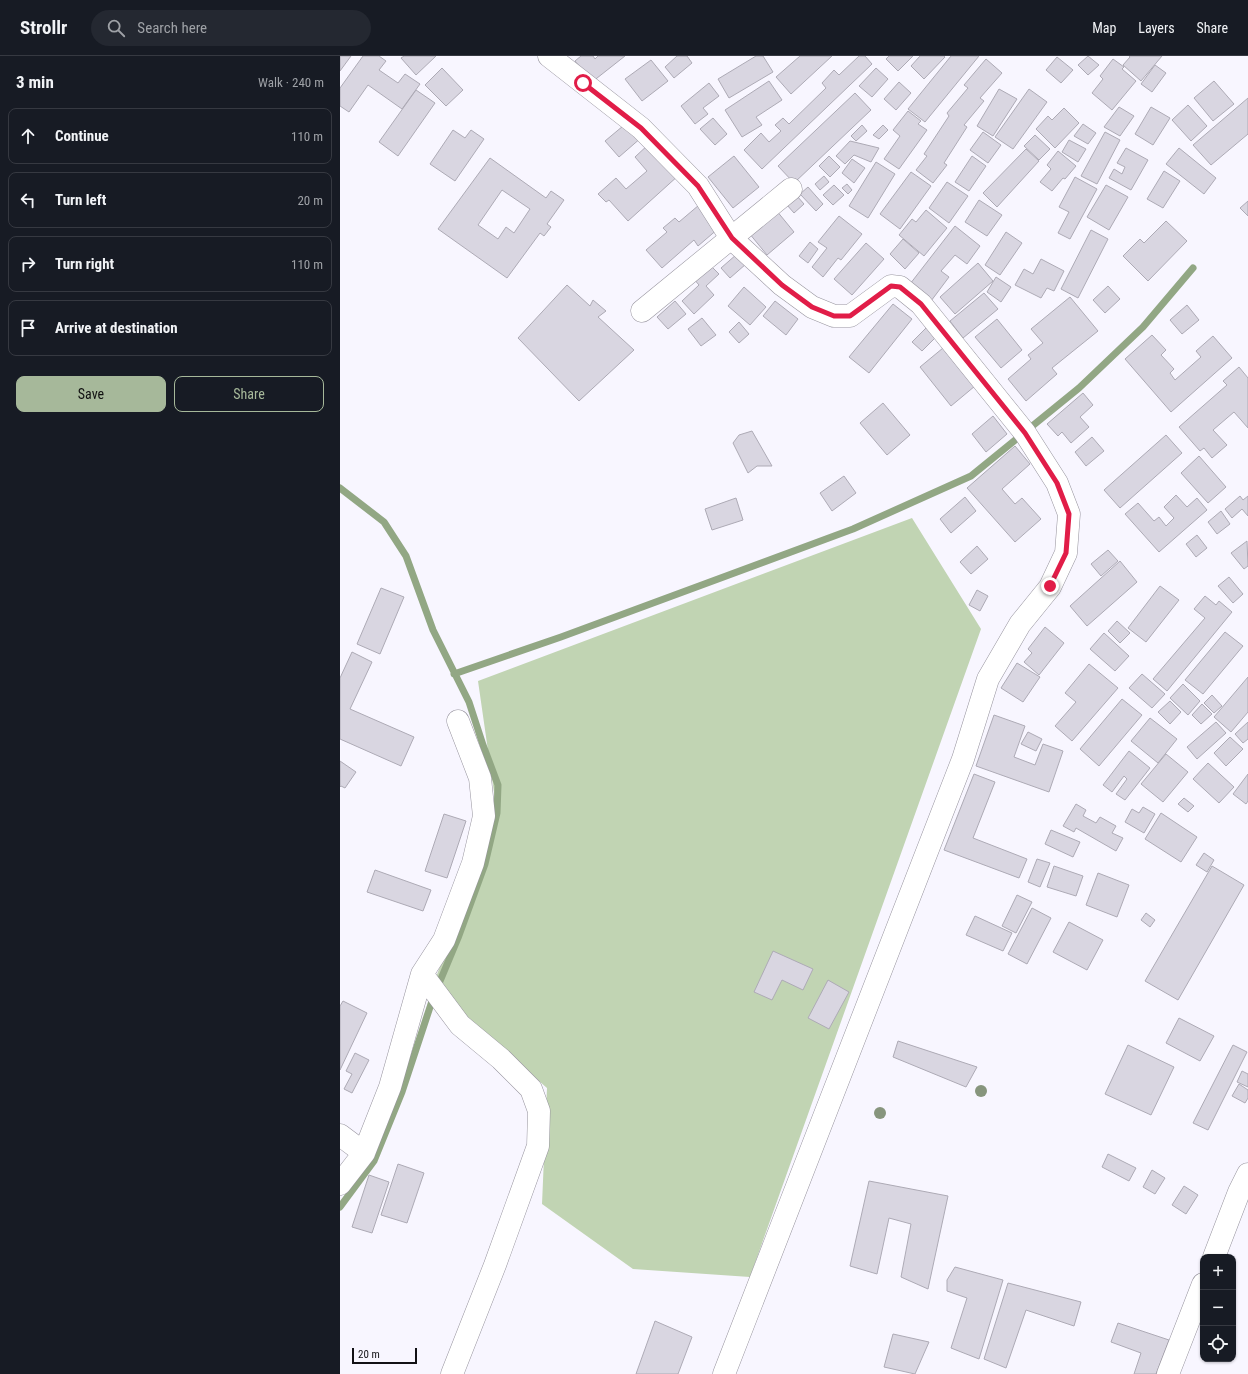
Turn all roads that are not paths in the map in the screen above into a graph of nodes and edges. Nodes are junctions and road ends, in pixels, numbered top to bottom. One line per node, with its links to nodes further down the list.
1 (549, 56): 3 (street)
2 (791, 189): 3 (street)
3 (732, 238): 4 (street); 14 (street)
4 (642, 311)
5 (458, 721): 6 (street)
6 (431, 986): 8 (street); 13 (street)
7 (340, 1135): 8 (street)
8 (364, 1153): 10 (street)
9 (1248, 1174): 11 (street)
10 (340, 1184)
11 (1215, 1254)
12 (1201, 1290): 15 (street)
13 (452, 1374)
14 (724, 1374)
15 (1168, 1374)

